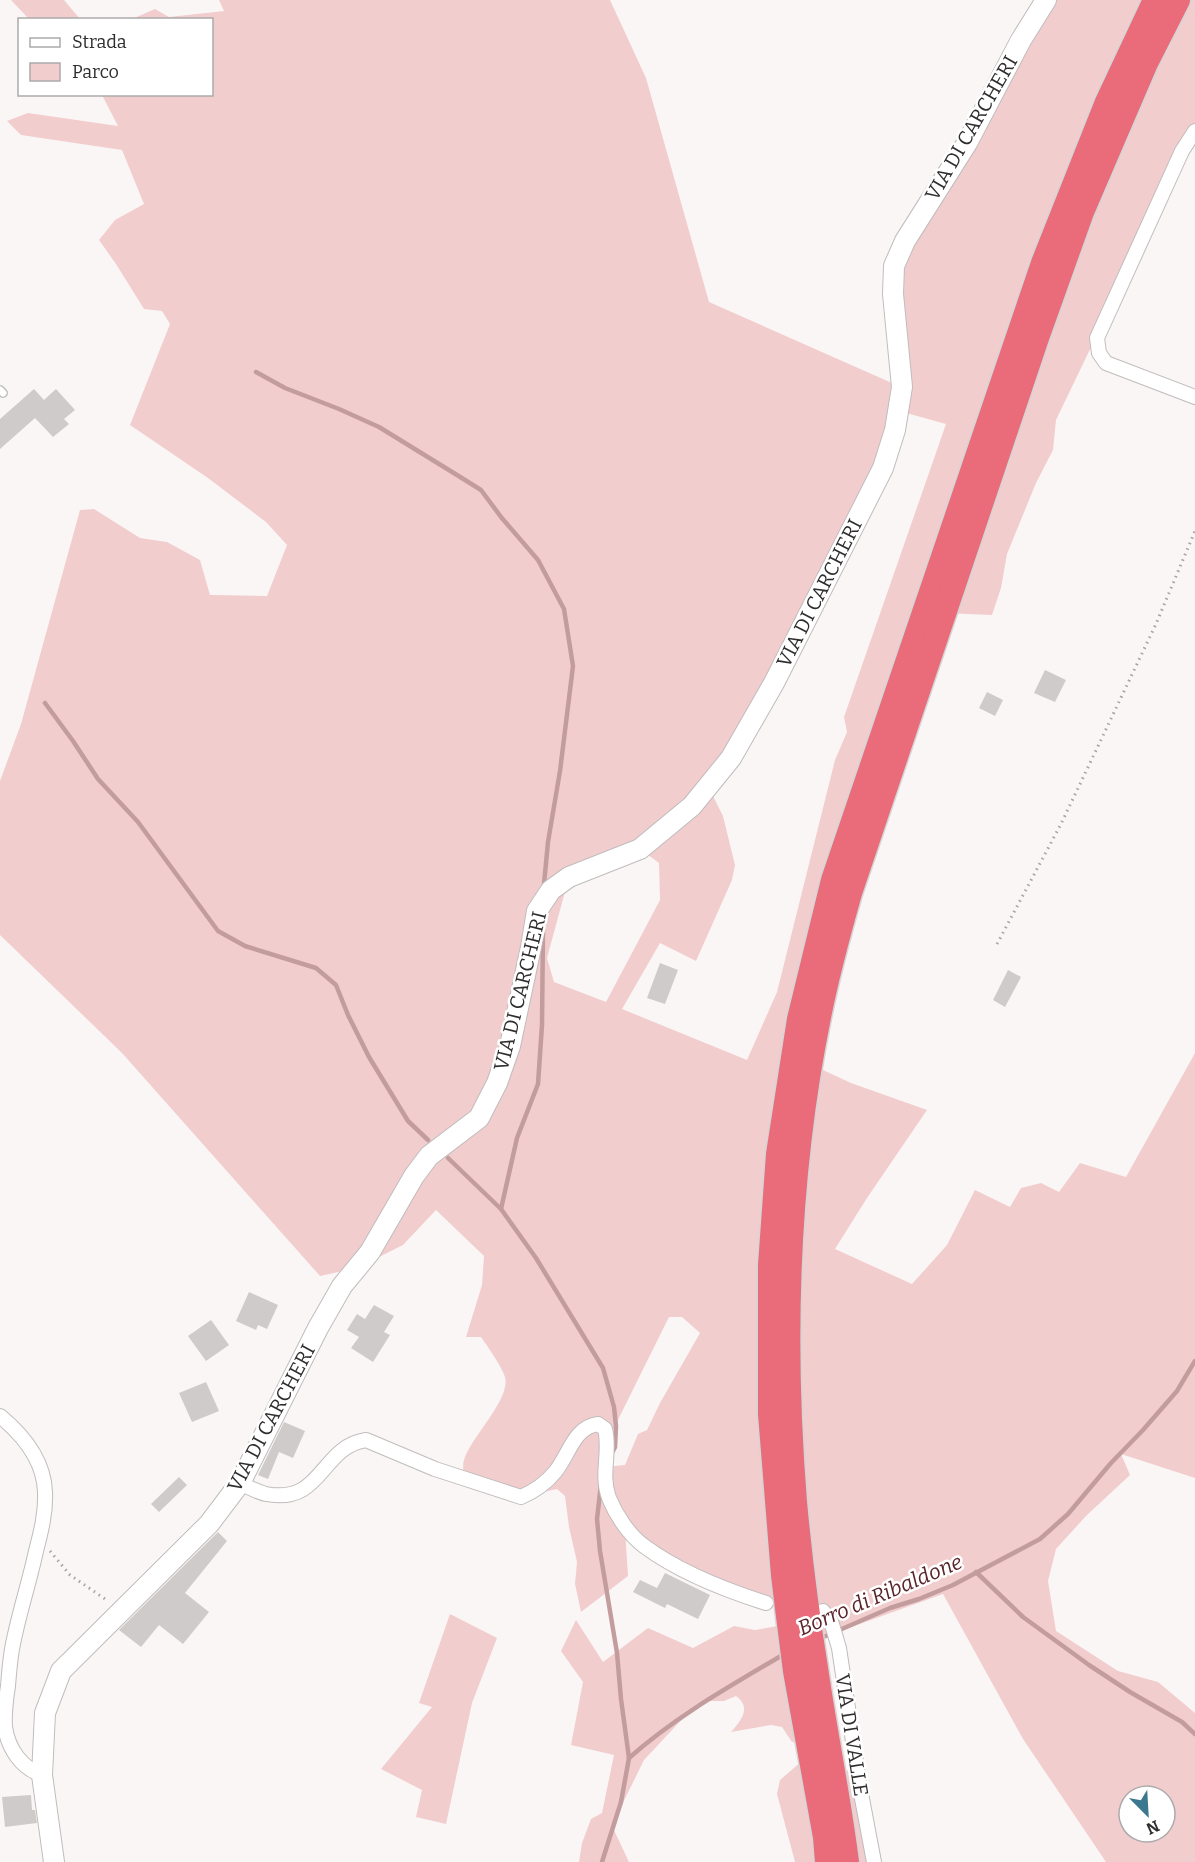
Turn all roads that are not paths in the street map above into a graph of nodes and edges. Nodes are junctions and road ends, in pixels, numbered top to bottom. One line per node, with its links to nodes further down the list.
1 (1046, 0): 7 (street, VIA DI CARCHERI)
2 (1155, 0): 12 (highway)
3 (1178, 0): 13 (highway)
4 (1195, 131): 5 (street)
5 (1195, 397)
6 (0, 1416): 10 (street)
7 (240, 1484): 8 (street); 10 (street, VIA DI CARCHERI)
8 (766, 1603)
9 (823, 1611): 14 (street, VIA DI VALLE)
10 (42, 1775): 11 (street, VIA DI CARCHERI)
11 (54, 1862)
12 (827, 1862)
13 (847, 1862)
14 (874, 1862)

